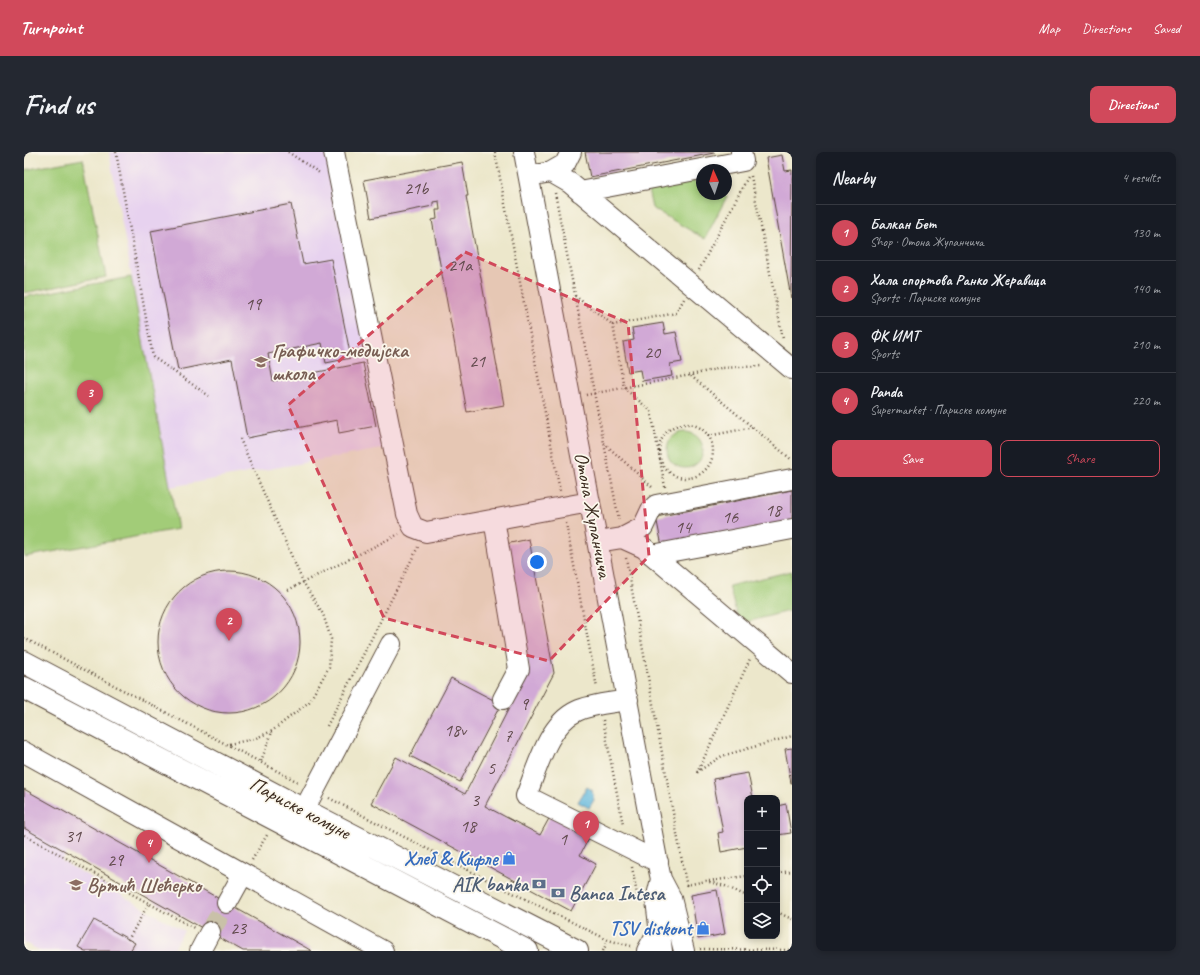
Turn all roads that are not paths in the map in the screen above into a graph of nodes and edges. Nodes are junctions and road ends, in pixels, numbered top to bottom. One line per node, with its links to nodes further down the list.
1 (334, 152): 11 (street)
2 (524, 152): 6 (street, Отона Жупанчича)
3 (571, 152): 5 (street)
4 (741, 152): 7 (street)
5 (550, 172): 6 (street); 7 (street)
6 (529, 176): 10 (street, Отона Жупанчича)
7 (580, 192): 8 (street)
8 (790, 367)
9 (792, 479): 13 (street)
10 (590, 502): 11 (street); 14 (street, Отона Жупанчича)
11 (494, 519): 20 (street)
12 (792, 529): 15 (street)
13 (622, 538): 14 (street); 15 (street)
14 (598, 542): 21 (street, Отона Жупанчича)
15 (652, 555): 18 (street)
16 (391, 644): 23 (street)
17 (24, 662): 23 (main road, Париске комуне)
18 (792, 673)
19 (24, 688): 29 (main road, Париске комуне)
20 (503, 699)
21 (628, 700): 24 (street, Отона Жупанчича); 24 (street)
22 (24, 752): 25 (street)
23 (304, 810): 32 (main road, Париске комуне)
24 (659, 870): 27 (street, Отона Жупанчича); 30 (street, Отона Жупанчича)
25 (242, 874): 26 (street); 31 (street)
26 (227, 903)
27 (661, 941): 28 (main road)
28 (642, 948)
29 (517, 949)
30 (691, 950)
31 (383, 951)
32 (577, 951)

